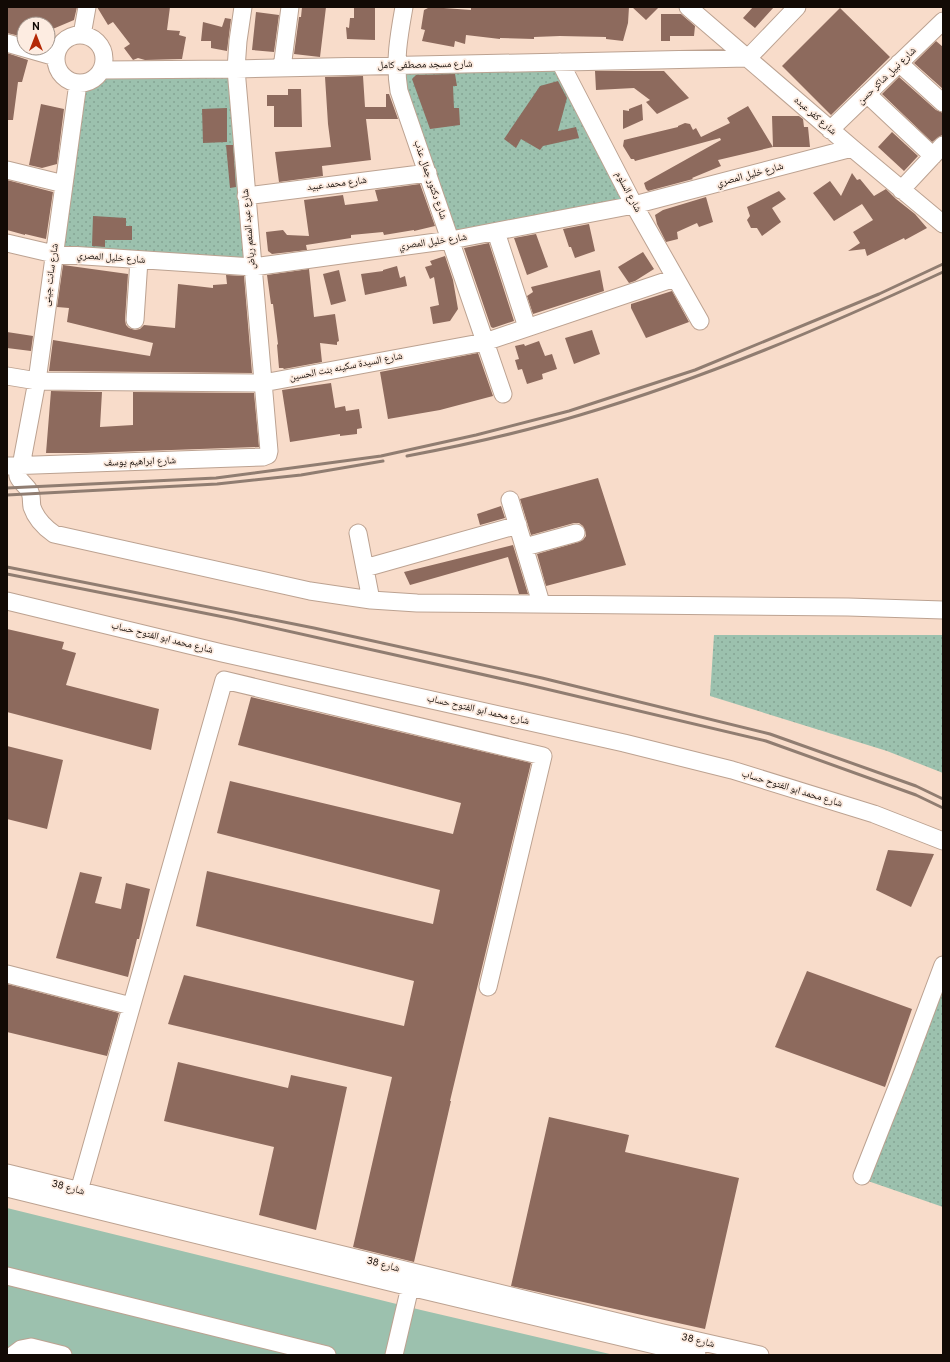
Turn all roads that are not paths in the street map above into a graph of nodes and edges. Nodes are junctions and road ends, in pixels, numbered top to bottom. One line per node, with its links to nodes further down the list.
1 (87, 7): 8 (street)
2 (243, 7): 16 (street, شارع عبد المنعم رياض)
3 (290, 7): 15 (street)
4 (404, 7): 14 (street, شارع دكتور جمال عذب)
5 (688, 7): 11 (street, شارع كفر عبده)
6 (797, 7): 11 (street)
7 (943, 22): 13 (street, شارع نبيل شاكر حسن)
8 (82, 35): 10 (street); 17 (street)
9 (7, 43): 10 (street)
10 (56, 57): 18 (street)
11 (748, 58): 12 (street, شارع مسجد مصطفى كامل); 21 (street, شارع كفر عبده)
12 (560, 62): 14 (street, شارع مسجد مصطفى كامل); 29 (street, شارع السلوم)
13 (899, 63): 19 (street, شارع نبيل شاكر حسن); 20 (street)
14 (396, 66): 15 (street, شارع مسجد مصطفى كامل); 25 (street, شارع دكتور جمال عذب)
15 (282, 68): 16 (street, شارع مسجد مصطفى كامل)
16 (236, 69): 17 (street, شارع مسجد مصطفى كامل); 28 (street, شارع عبد المنعم رياض)
17 (102, 70): 18 (street)
18 (78, 83): 26 (street, شارع سانت جينى)
19 (867, 94): 21 (street, شارع نبيل شاكر حسن); 23 (street)
20 (943, 102)
21 (830, 130): 22 (street, شارع كفر عبده)
22 (852, 148): 27 (street, شارع كفر عبده); 29 (street, شارع خليل المصري)
23 (938, 151): 27 (street)
24 (7, 170): 26 (street)
25 (428, 173): 28 (street, شارع محمد عبيد); 32 (street, شارع دكتور جمال عذب)
26 (64, 184): 34 (street, شارع سانت جينى)
27 (901, 190): 30 (street, شارع كفر عبده)
28 (246, 196): 37 (street, شارع عبد المنعم رياض)
29 (634, 205): 31 (street, شارع خليل المصري); 38 (street, شارع السلوم)
30 (943, 228)
31 (496, 232): 32 (street, شارع خليل المصري); 41 (street)
32 (451, 240): 37 (street, شارع خليل المصري); 42 (street, شارع دكتور جمال عذب)
33 (7, 243): 34 (street, شارع خليل المصري)
34 (54, 254): 35 (street, شارع خليل المصري); 44 (street, شارع سانت جينى)
35 (139, 264): 36 (street); 37 (street, شارع خليل المصري); 39 (street)
36 (98, 265)
37 (252, 267): 45 (street, شارع عبد المنعم رياض)
38 (675, 278): 40 (street, شارع السلوم); 41 (street, شارع السيدة سكينه بنت الحسين)
39 (135, 320)
40 (700, 321)
41 (528, 327): 42 (street, شارع السيدة سكينه بنت الحسين)
42 (485, 342): 45 (street, شارع السيدة سكينه بنت الحسين); 46 (street, شارع دكتور جمال عذب)
43 (7, 376): 44 (street, شارع السيدة سكينه بنت الحسين)
44 (37, 381): 45 (street, شارع السيدة سكينه بنت الحسين); 48 (street, شارع سانت جينى)
45 (263, 383): 47 (street, شارع عبد المنعم رياض)
46 (503, 394)
47 (269, 451): 48 (street, شارع ابراهيم يوسف)
48 (14, 466): 55 (street, شارع سانت جينى)
49 (510, 500): 50 (street)
50 (518, 525): 53 (street); 54 (street)
51 (358, 533): 54 (street)
52 (576, 533): 53 (street)
53 (525, 547): 57 (street)
54 (365, 568): 55 (street)
55 (371, 600): 57 (street, شارع سانت جينى)
56 (7, 601): 59 (street, شارع محمد ابو الفتوح حساب)
57 (541, 604): 58 (street, شارع سانت جينى)
58 (943, 610)
59 (943, 841)
60 (943, 965): 65 (street)
61 (7, 974): 63 (street)
62 (488, 987): 63 (street)
63 (132, 1006): 67 (street)
64 (7, 1173): 67 (street, شارع 38)
65 (862, 1176)
66 (7, 1188): 68 (street, شارع 38)
67 (79, 1191): 68 (street, شارع 38)
68 (224, 1234): 70 (street, شارع 38); 78 (street, شارع 38)
69 (7, 1276): 71 (street)
70 (410, 1287): 76 (street); 77 (street, شارع 38)
71 (276, 1349): 72 (street)
72 (299, 1352): 75 (street)
73 (12, 1355): 74 (street)
74 (63, 1355)
75 (327, 1355)
76 (394, 1355)
77 (697, 1355)
78 (760, 1355)

